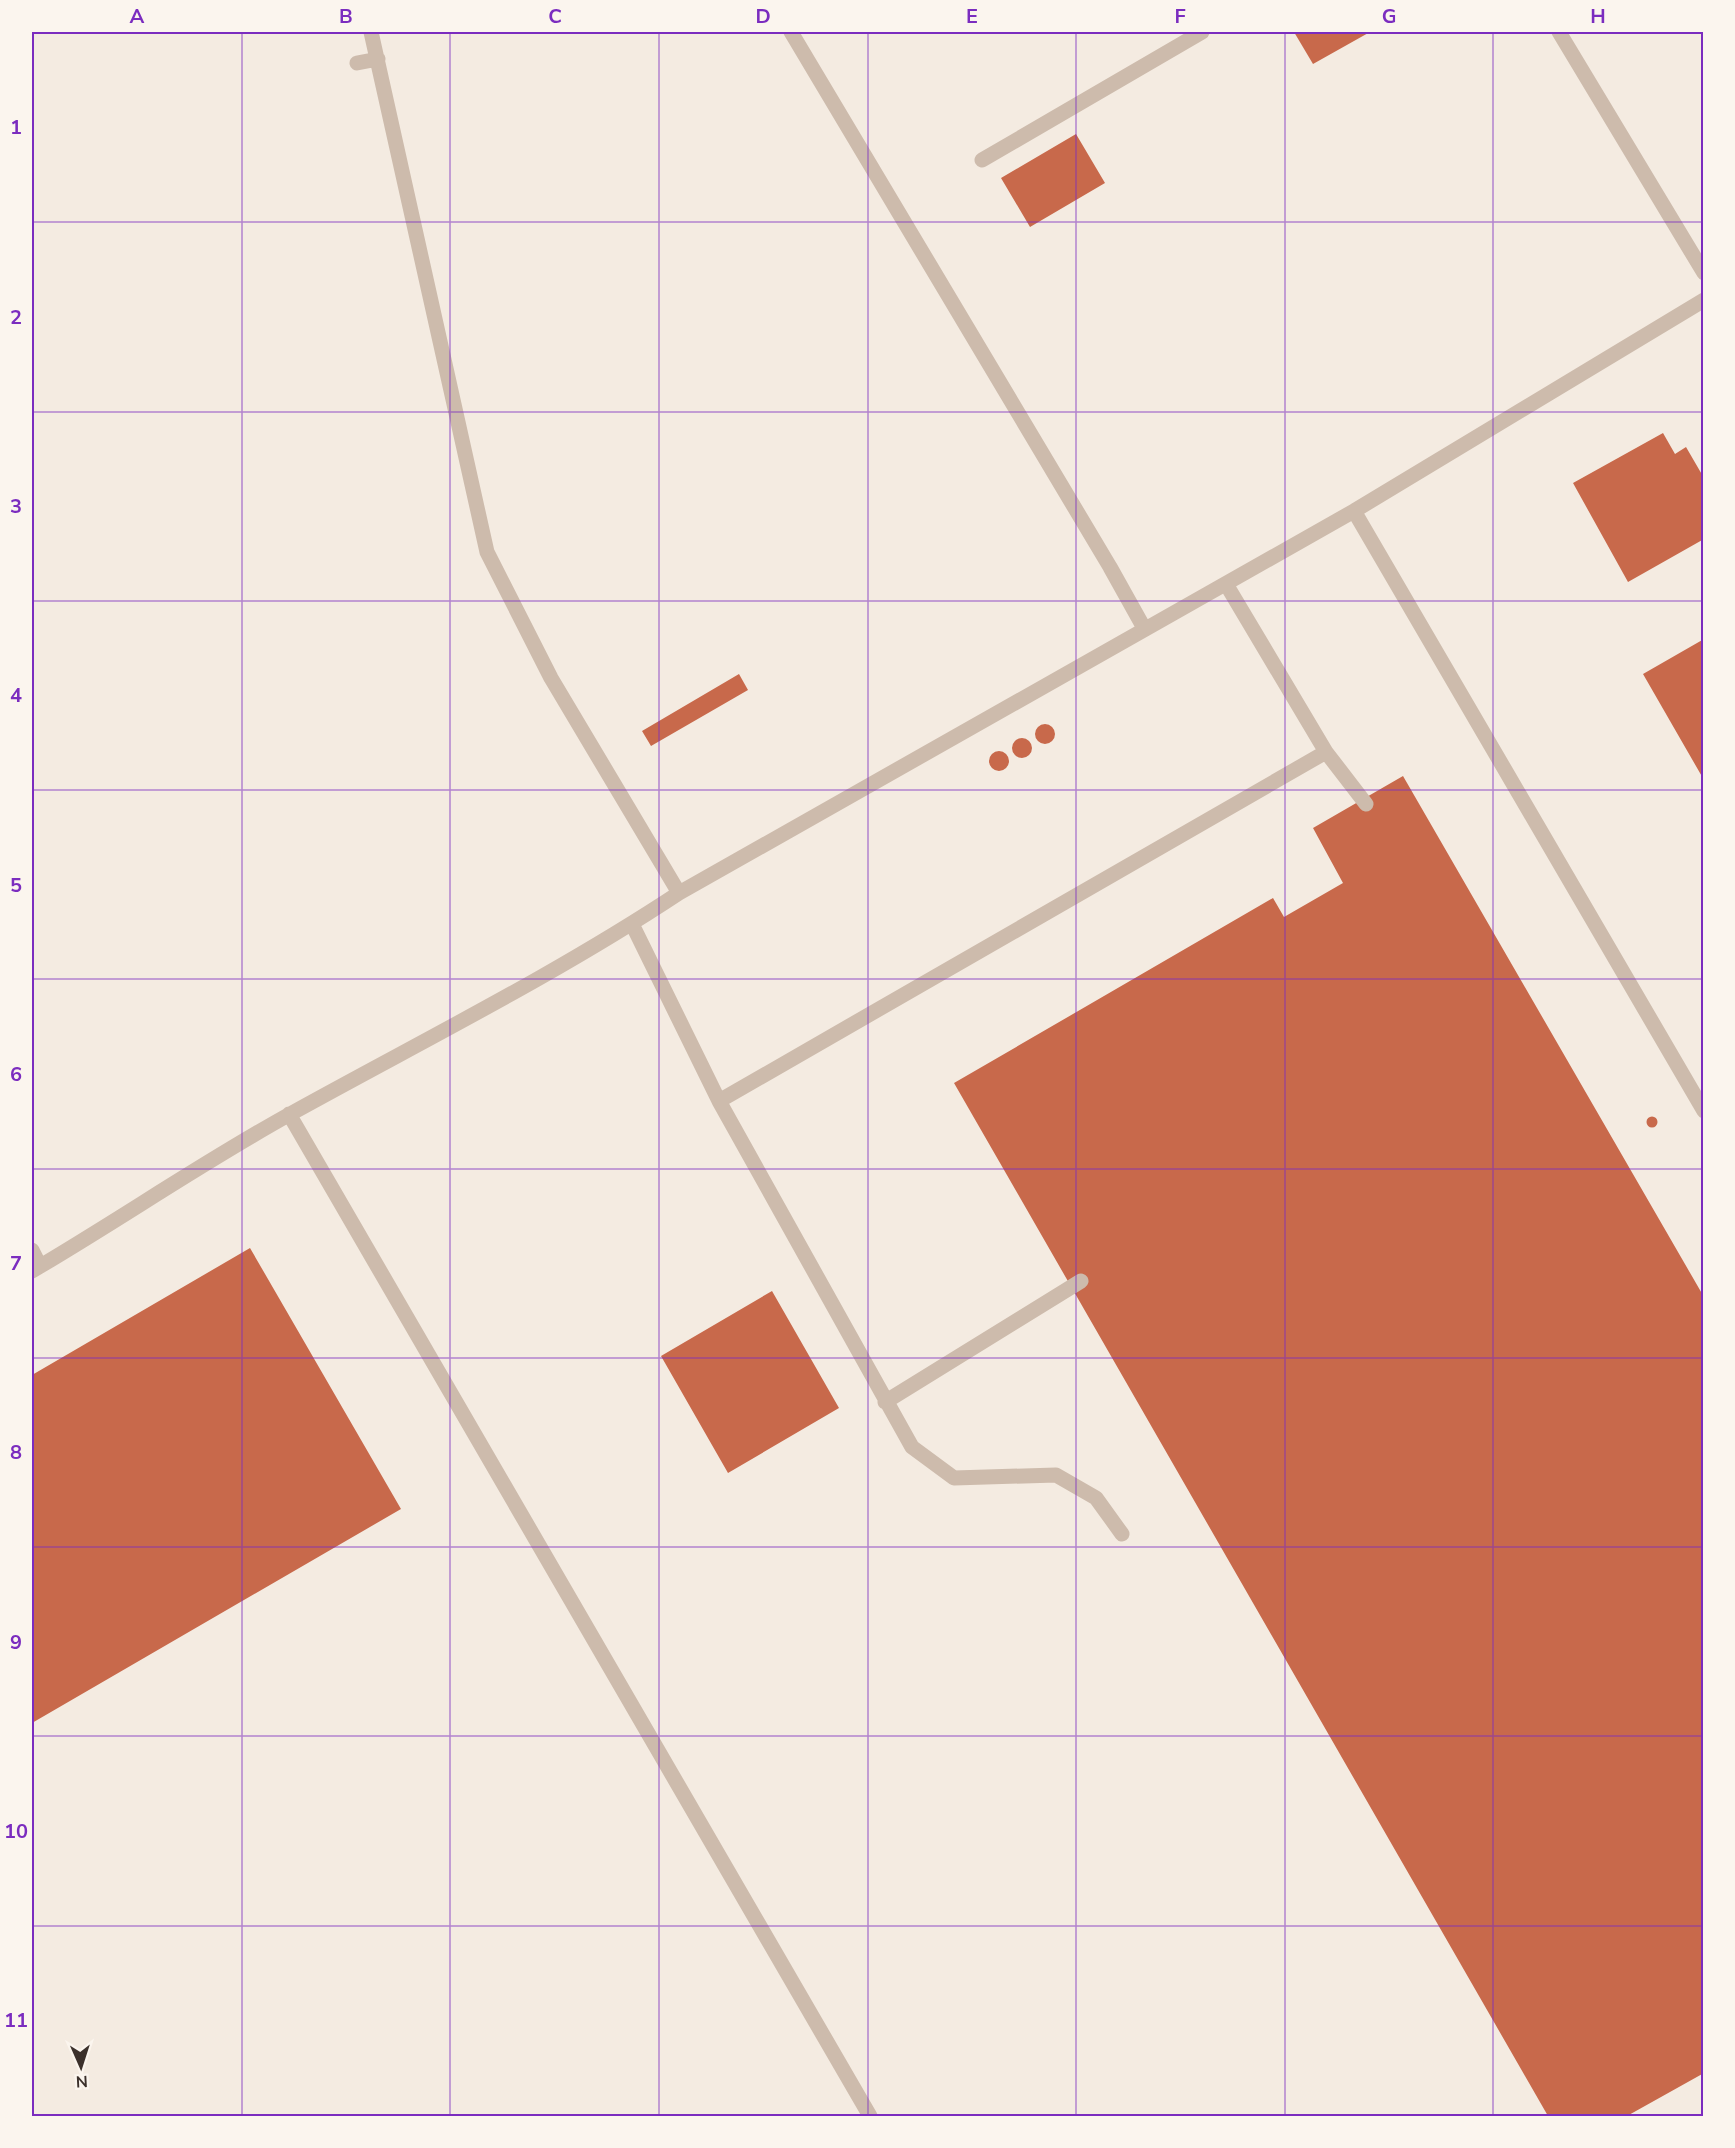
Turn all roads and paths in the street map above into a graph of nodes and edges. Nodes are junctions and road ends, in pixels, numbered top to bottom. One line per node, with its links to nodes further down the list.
1 (371, 32): 5 (lane)
2 (791, 32): 12 (lane)
3 (1202, 32): 7 (lane)
4 (1562, 32): 8 (lane)
5 (378, 59): 6 (lane); 15 (lane)
6 (357, 63)
7 (982, 160)
8 (1704, 273)
9 (1704, 300): 10 (lane)
10 (1354, 510): 11 (lane); 18 (lane)
11 (1227, 584): 12 (lane); 13 (lane)
12 (1144, 628): 15 (lane)
13 (1326, 752): 14 (lane); 17 (lane)
14 (1366, 804)
15 (679, 893): 16 (lane)
16 (632, 924): 17 (lane); 19 (lane)
17 (719, 1101): 23 (lane)
18 (1704, 1111)
19 (289, 1114): 21 (lane); 25 (lane)
20 (32, 1250): 21 (lane)
21 (36, 1268)
22 (1081, 1281): 23 (lane)
23 (885, 1402): 24 (lane)
24 (1122, 1534)
25 (870, 2116)

